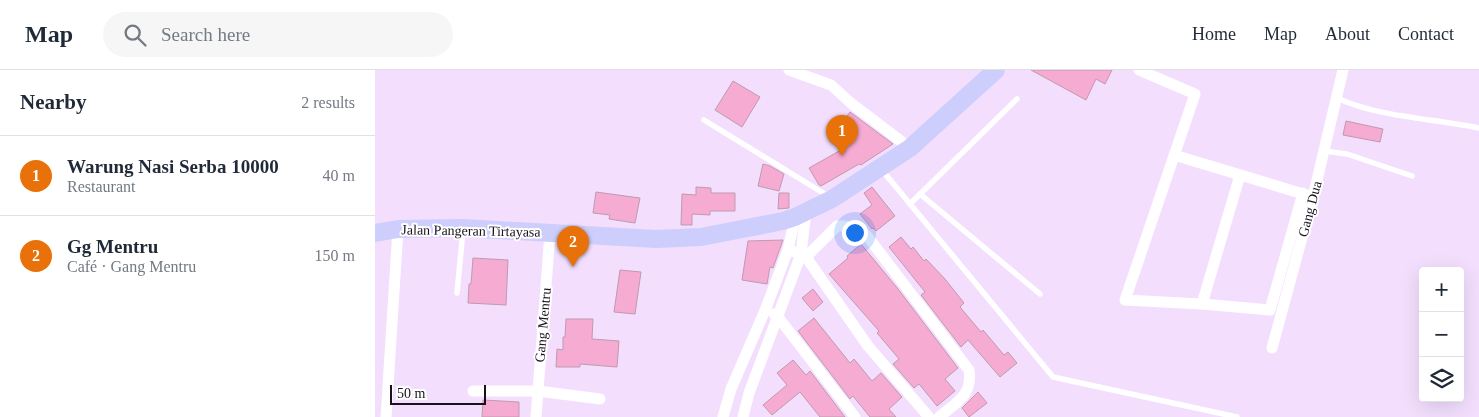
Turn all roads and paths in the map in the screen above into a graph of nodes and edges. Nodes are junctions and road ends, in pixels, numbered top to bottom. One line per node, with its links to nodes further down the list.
1 (789, 70): 9 (street)
2 (997, 70): 9 (main road, Jalan Pangeran Tirtayasa)
3 (1139, 70): 11 (street)
4 (1343, 70): 5 (street, Gang Dua)
5 (1337, 98): 8 (lane); 10 (street, Gang Dua)
6 (1017, 99): 15 (lane)
7 (704, 120): 17 (lane)
8 (1479, 128)
9 (910, 148): 12 (main road, Jalan Pangeran Tirtayasa)
10 (1325, 151): 14 (lane); 16 (street, Gang Dua)
11 (1174, 155): 13 (street); 28 (street)
12 (881, 168): 17 (main road, Jalan Pangeran Tirtayasa); 18 (lane)
13 (1240, 175): 16 (street); 28 (street)
14 (1411, 176)
15 (921, 194): 18 (lane); 27 (lane)
16 (1308, 195): 28 (street); 31 (street, Gang Dua)
17 (832, 199): 19 (main road, Jalan Pangeran Tirtayasa)
18 (910, 204): 44 (lane)
19 (801, 214): 23 (main road, Jalan Pangeran Tirtayasa); 24 (street); 25 (street)
20 (463, 228): 21 (main road, Jalan Pangeran Tirtayasa); 23 (main road, Jalan Pangeran Tirtayasa); 26 (lane)
21 (398, 229): 22 (main road, Jalan Pangeran Tirtayasa); 37 (street)
22 (375, 233)
23 (550, 233): 33 (street, Gang Mentru)
24 (788, 250): 25 (street); 29 (street)
25 (803, 256): 30 (street); 42 (street); 43 (street)
26 (457, 293)
27 (1039, 294)
28 (1202, 304)
29 (766, 308): 30 (street); 34 (street)
30 (777, 317): 36 (street); 41 (street)
31 (1272, 348)
32 (473, 391): 33 (street)
33 (538, 391): 35 (street); 38 (street, Gang Mentru)
34 (729, 398): 36 (street); 39 (street)
35 (600, 399)
36 (747, 403): 40 (street)
37 (386, 417)
38 (536, 417)
39 (723, 417)
40 (743, 417)
41 (855, 417)
42 (929, 417)
43 (939, 417)
44 (1237, 417)

